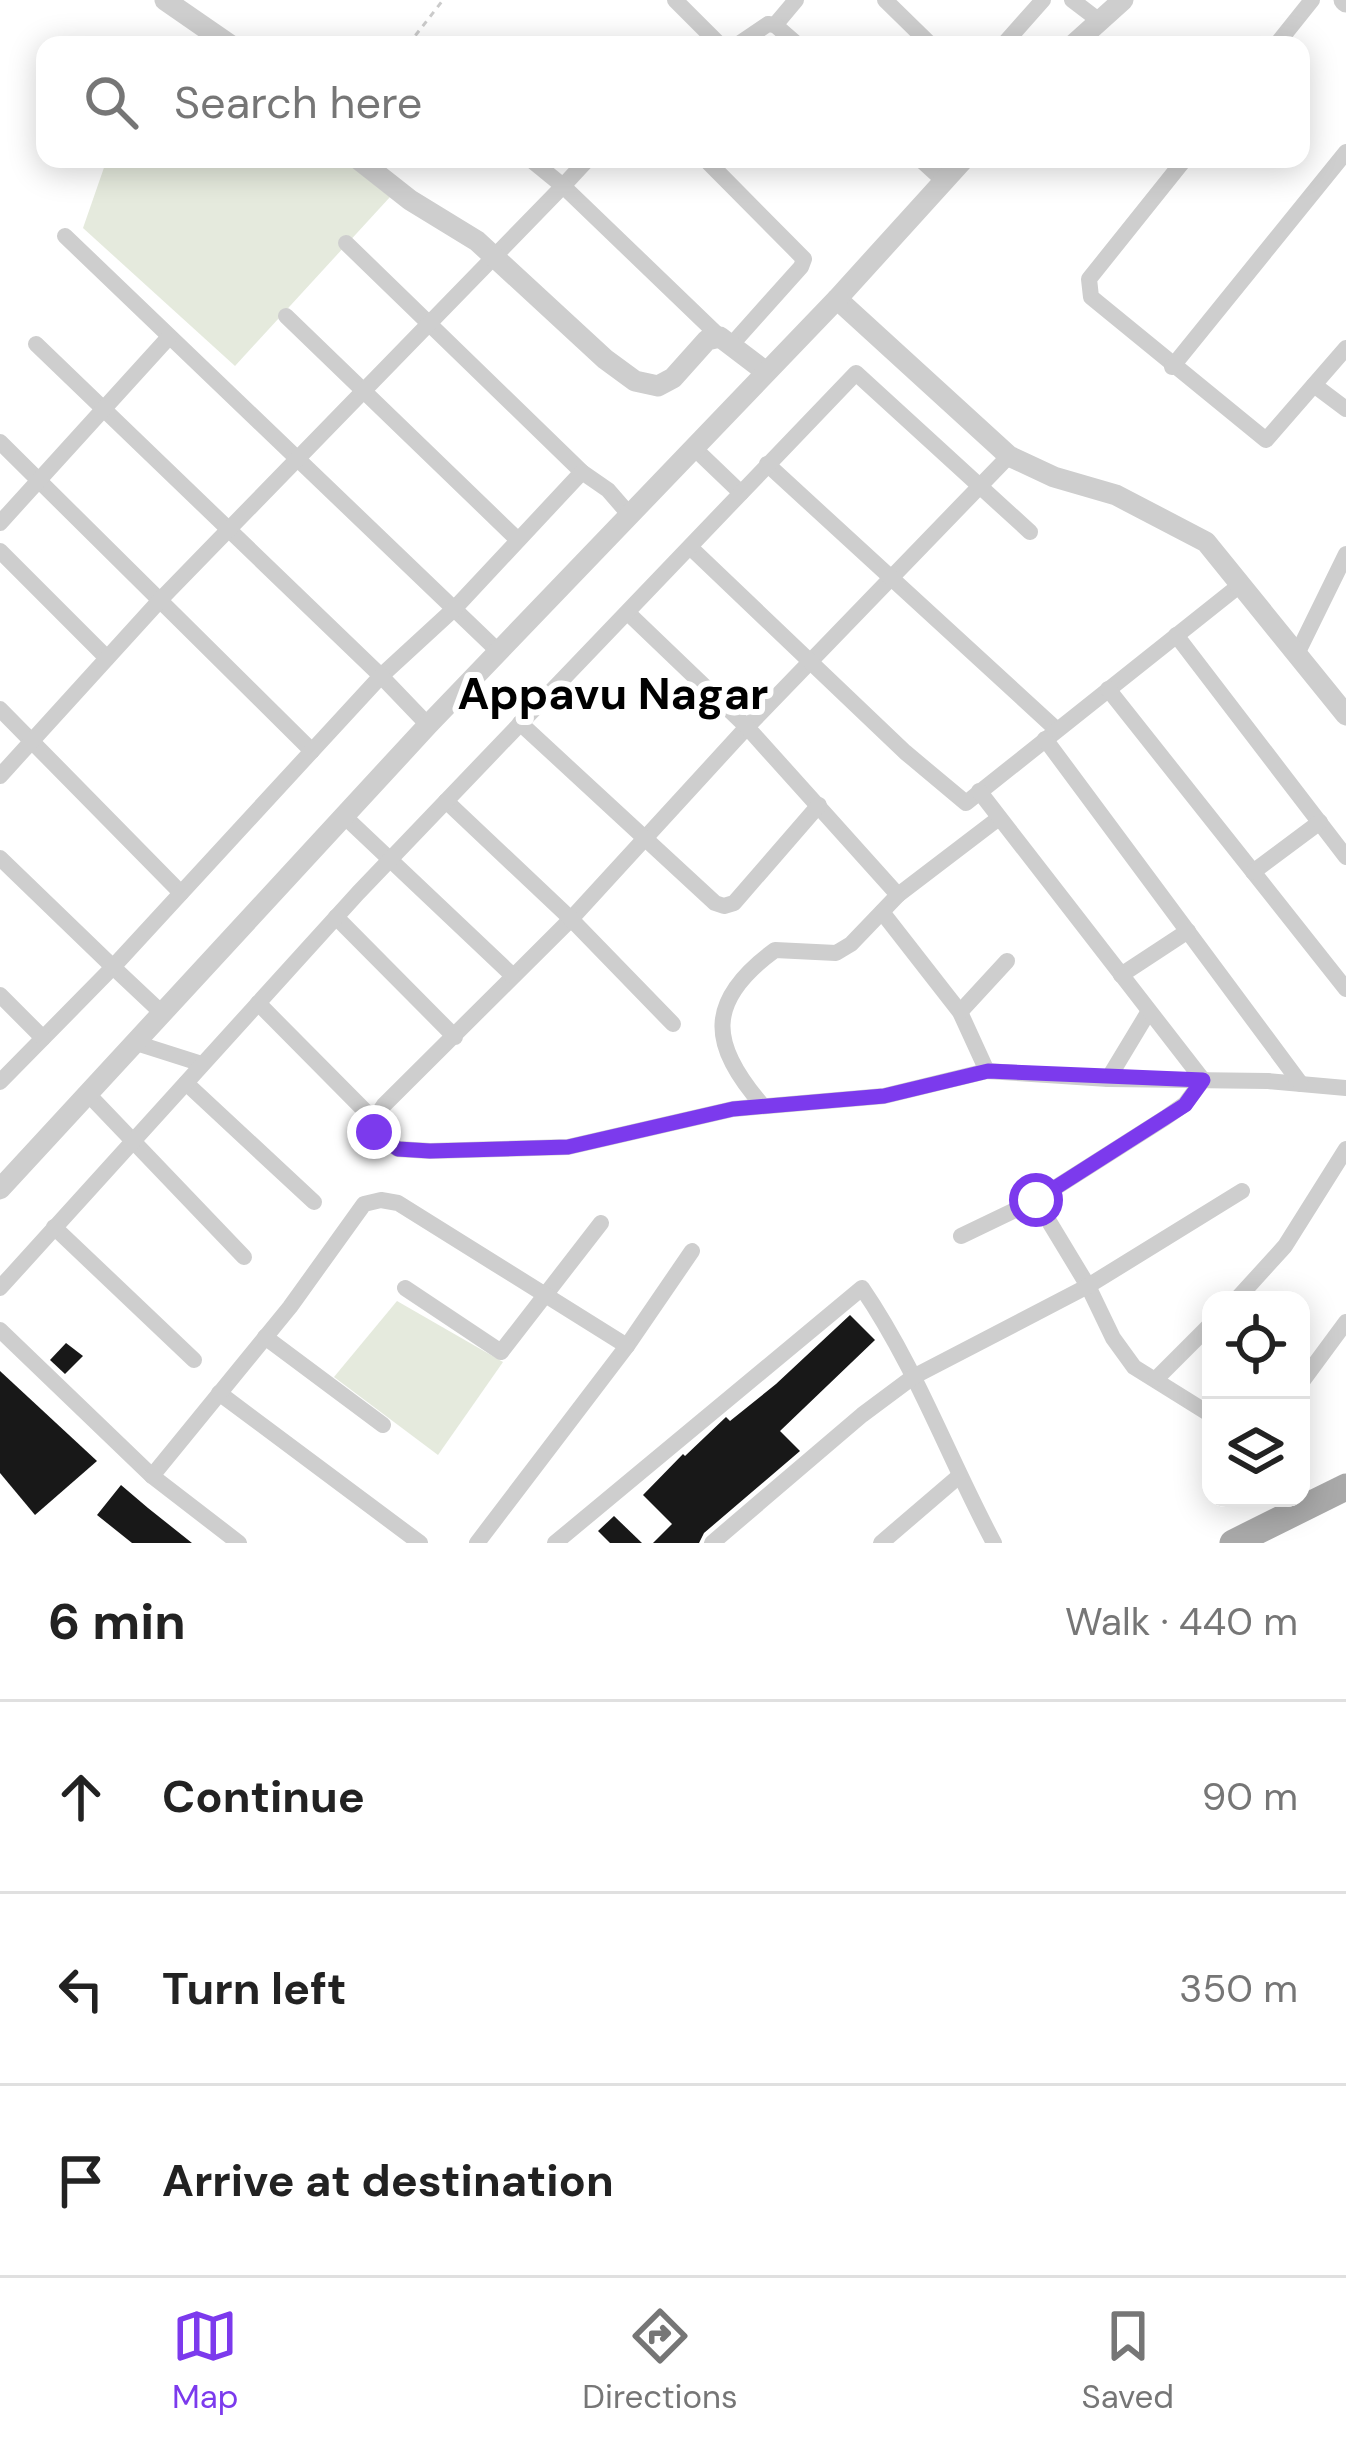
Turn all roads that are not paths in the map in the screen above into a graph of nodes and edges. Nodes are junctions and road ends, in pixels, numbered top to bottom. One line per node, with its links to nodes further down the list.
1 (165, 0): 11 (street)
2 (674, 0): 12 (street)
3 (796, 0): 10 (street)
4 (885, 0): 15 (street)
5 (1042, 0): 16 (street)
6 (1072, 0): 9 (street)
7 (1123, 0): 9 (street)
8 (1312, 0): 18 (street)
9 (1097, 20): 17 (street)
10 (775, 25): 13 (street); 14 (street)
11 (217, 36)
12 (711, 36)
13 (750, 36)
14 (788, 36)
15 (922, 36)
16 (1011, 36)
17 (1082, 36)
18 (1283, 36)
19 (1346, 152): 39 (street)
20 (369, 168): 31 (street)
21 (541, 168): 28 (street)
22 (580, 168): 28 (street)
23 (714, 168): 36 (street)
24 (930, 168): 27 (street)
25 (955, 168): 27 (street)
26 (1178, 168): 39 (street)
27 (943, 180): 32 (street)
28 (562, 186): 31 (street); 36 (street)
29 (64, 236): 35 (street)
30 (346, 243): 34 (street)
31 (490, 256): 34 (street); 36 (street)
32 (837, 299): 40 (street); 47 (street)
33 (286, 316): 42 (street)
34 (431, 321): 42 (street); 50 (street)
35 (169, 337): 43 (street); 48 (street)
36 (726, 340): 40 (street)
37 (37, 344): 43 (street)
38 (1346, 348): 41 (street)
39 (1172, 367): 41 (street)
40 (766, 372): 46 (street)
41 (1314, 385): 44 (street)
42 (363, 390): 48 (street); 58 (street)
43 (102, 407): 51 (street); 56 (street)
44 (1346, 409)
45 (0, 442): 51 (street)
46 (693, 447): 53 (street); 54 (street)
47 (1009, 456): 52 (street); 63 (street)
48 (300, 458): 56 (street); 65 (street)
49 (767, 464): 52 (street); 53 (street); 62 (street)
50 (582, 472): 54 (street); 58 (street)
51 (39, 481): 55 (street); 64 (street)
52 (978, 487): 57 (street); 62 (street)
53 (741, 493): 59 (street)
54 (628, 513): 68 (street)
55 (0, 523)
56 (229, 530): 64 (street); 72 (street)
57 (1030, 532)
58 (518, 540): 65 (street)
59 (691, 548): 66 (street); 71 (street)
60 (0, 551): 70 (street)
61 (1346, 554): 69 (street)
62 (891, 578): 71 (street); 79 (street)
63 (1240, 584): 67 (street); 69 (street)
64 (161, 599): 70 (street); 81 (street)
65 (455, 608): 68 (street); 72 (street)
66 (628, 613): 76 (street); 78 (street)
67 (1177, 635): 73 (street); 88 (street)
68 (498, 651): 77 (street)
69 (1297, 654): 75 (street)
70 (106, 658): 80 (street)
71 (810, 663): 78 (street); 83 (street)
72 (381, 676): 77 (street); 81 (street)
73 (1108, 689): 79 (street); 93 (street)
74 (0, 709): 80 (street)
75 (1346, 713)
76 (520, 723): 84 (street); 89 (street)
77 (428, 725): 86 (street)
78 (747, 727): 85 (street); 89 (street)
79 (1051, 734): 83 (street); 99 (street)
80 (32, 740): 82 (street); 94 (street)
81 (312, 752): 94 (street)
82 (0, 776)
83 (979, 791): 87 (street)
84 (446, 801): 92 (street); 98 (street)
85 (819, 805): 89 (street); 95 (street)
86 (344, 816): 92 (street); 109 (street)
87 (999, 818): 95 (street); 103 (street)
88 (1320, 822): 90 (street); 93 (street)
89 (646, 838): 98 (street)
90 (1346, 857)
91 (0, 858): 101 (street)
92 (390, 859): 97 (street); 102 (street)
93 (1253, 872): 104 (street)
94 (181, 893): 101 (street)
95 (898, 895): 96 (street)
96 (882, 912): 108 (street); 123 (street)
97 (336, 917): 106 (street); 111 (street)
98 (571, 919): 102 (street); 110 (street)
99 (1188, 931): 103 (street); 120 (street)
100 (1007, 961): 108 (street)
101 (113, 967): 109 (street); 112 (street)
102 (512, 975): 111 (street)
103 (1121, 976): 107 (street)
104 (1346, 989)
105 (0, 995): 112 (street)
106 (258, 1003): 114 (street); 124 (street)
107 (1149, 1011): 116 (street); 117 (street)
108 (959, 1012): 115 (street)
109 (163, 1014): 113 (street)
110 (673, 1024)
111 (455, 1037): 124 (street)
112 (44, 1038): 118 (street)
113 (136, 1043): 114 (street); 122 (street)
114 (202, 1064): 119 (street)
115 (988, 1071): 116 (street); 123 (street)
116 (1108, 1079): 117 (street)
117 (1203, 1080): 120 (street); 129 (street)
118 (0, 1082)
119 (186, 1082): 125 (street); 130 (street)
120 (1301, 1084): 121 (street)
121 (1346, 1088)
122 (88, 1094): 125 (street); 127 (street)
123 (763, 1106): 124 (street)
124 (374, 1120)
125 (134, 1140): 132 (street); 135 (street)
126 (1346, 1149): 139 (street)
127 (0, 1190)
128 (1242, 1192): 136 (street)
129 (1036, 1200): 133 (street); 136 (street)
130 (314, 1202)
131 (602, 1222): 140 (street)
132 (54, 1227): 137 (street); 146 (street)
133 (961, 1236)
134 (692, 1251): 145 (street)
135 (244, 1257)
136 (1088, 1286): 148 (street); 149 (street)
137 (0, 1288)
138 (405, 1288): 140 (street)
139 (1244, 1291)
140 (545, 1294): 144 (street); 145 (street)
141 (1346, 1322): 147 (street)
142 (0, 1330): 153 (street)
143 (1202, 1333): 149 (street)
144 (265, 1337): 150 (street); 152 (street)
145 (627, 1346): 160 (street)
146 (194, 1360)
147 (1310, 1371)
148 (913, 1377): 154 (street); 161 (street); 162 (street)
149 (1156, 1379): 151 (street)
150 (219, 1393): 153 (street); 159 (street)
151 (1202, 1409)
152 (382, 1425)
153 (152, 1476): 158 (street)
154 (958, 1477): 163 (street); 164 (street)
155 (1346, 1487): 156 (main road)
156 (1310, 1499)
157 (1291, 1507): 165 (main road)
158 (238, 1543)
159 (420, 1543)
160 (477, 1543)
161 (555, 1543)
162 (712, 1543)
163 (881, 1543)
164 (994, 1543)
165 (1233, 1543)

